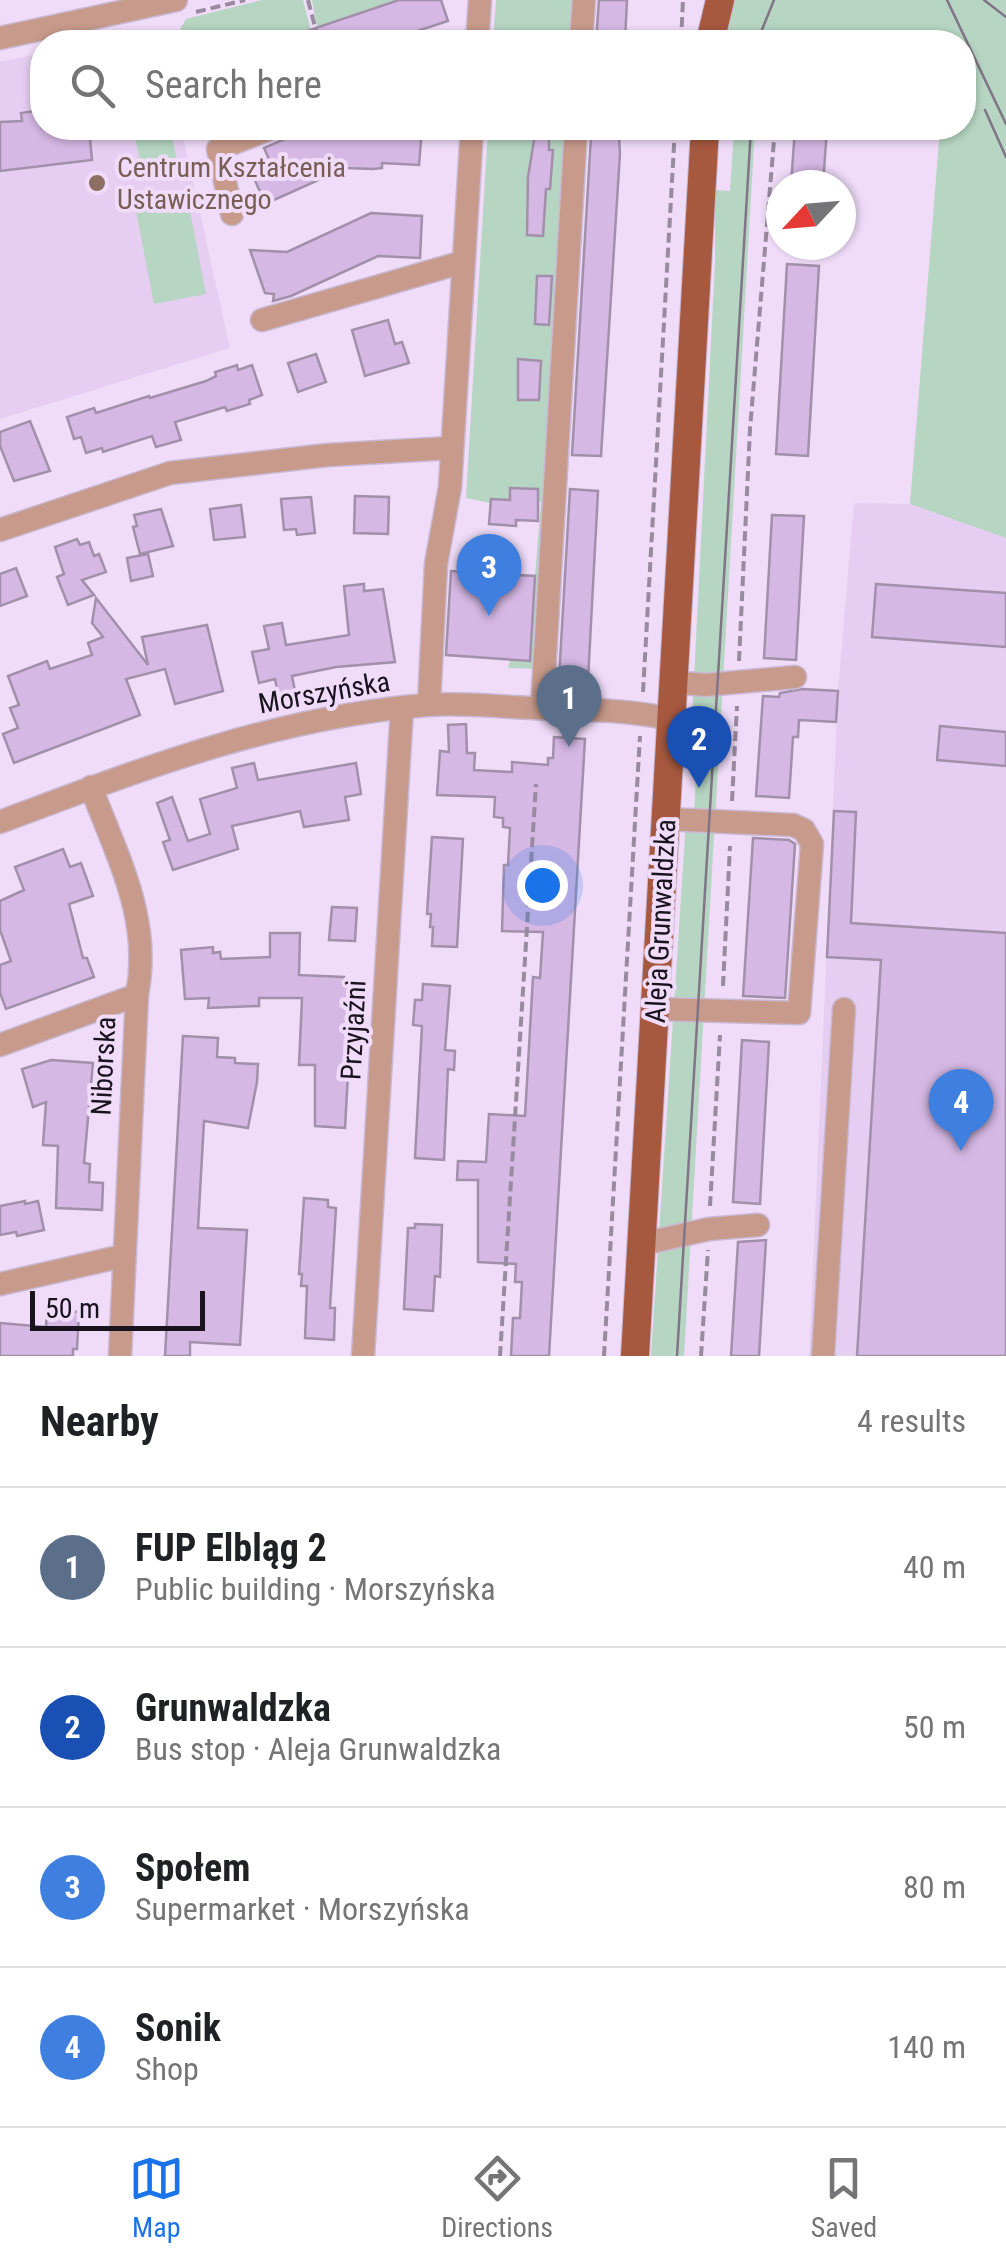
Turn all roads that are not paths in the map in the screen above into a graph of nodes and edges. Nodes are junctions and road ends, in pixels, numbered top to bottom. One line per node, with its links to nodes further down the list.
1 (176, 0): 6 (street)
2 (480, 0): 7 (street)
3 (584, 0): 8 (street)
4 (705, 0): 9 (main road)
5 (720, 0): 10 (main road)
6 (106, 8): 11 (street)
7 (478, 30)
8 (582, 30)
9 (709, 30)
10 (712, 30)
11 (0, 38)
12 (241, 140): 16 (street)
13 (471, 140): 17 (street)
14 (575, 140): 25 (street)
15 (704, 140): 22 (main road, Aleja Grunwaldzka)
16 (232, 214)
17 (463, 262): 18 (street); 19 (street)
18 (262, 320)
19 (451, 448): 20 (street); 23 (street)
20 (0, 530)
21 (795, 677): 22 (street)
22 (673, 682): 26 (main road, Aleja Grunwaldzka)
23 (429, 704): 24 (street, Morszyńska); 25 (street, Morszyńska)
24 (402, 708): 27 (street, Morszyńska); 39 (street, Przyjaźni)
25 (542, 708): 26 (street, Morszyńska)
26 (671, 719): 28 (main road, Aleja Grunwaldzka)
27 (91, 787): 29 (street, Morszyńska); 30 (street, Niborska)
28 (666, 819): 31 (main road, Aleja Grunwaldzka); 31 (street)
29 (0, 822)
30 (137, 995): 33 (street); 36 (street, Niborska)
31 (655, 1009): 35 (main road, Aleja Grunwaldzka)
32 (844, 1010): 41 (street)
33 (0, 1046)
34 (758, 1225): 35 (street)
35 (642, 1244): 40 (main road, Aleja Grunwaldzka)
36 (123, 1256): 37 (street); 38 (street, Niborska)
37 (0, 1284)
38 (120, 1356)
39 (363, 1356)
40 (635, 1356)
41 (823, 1356)

